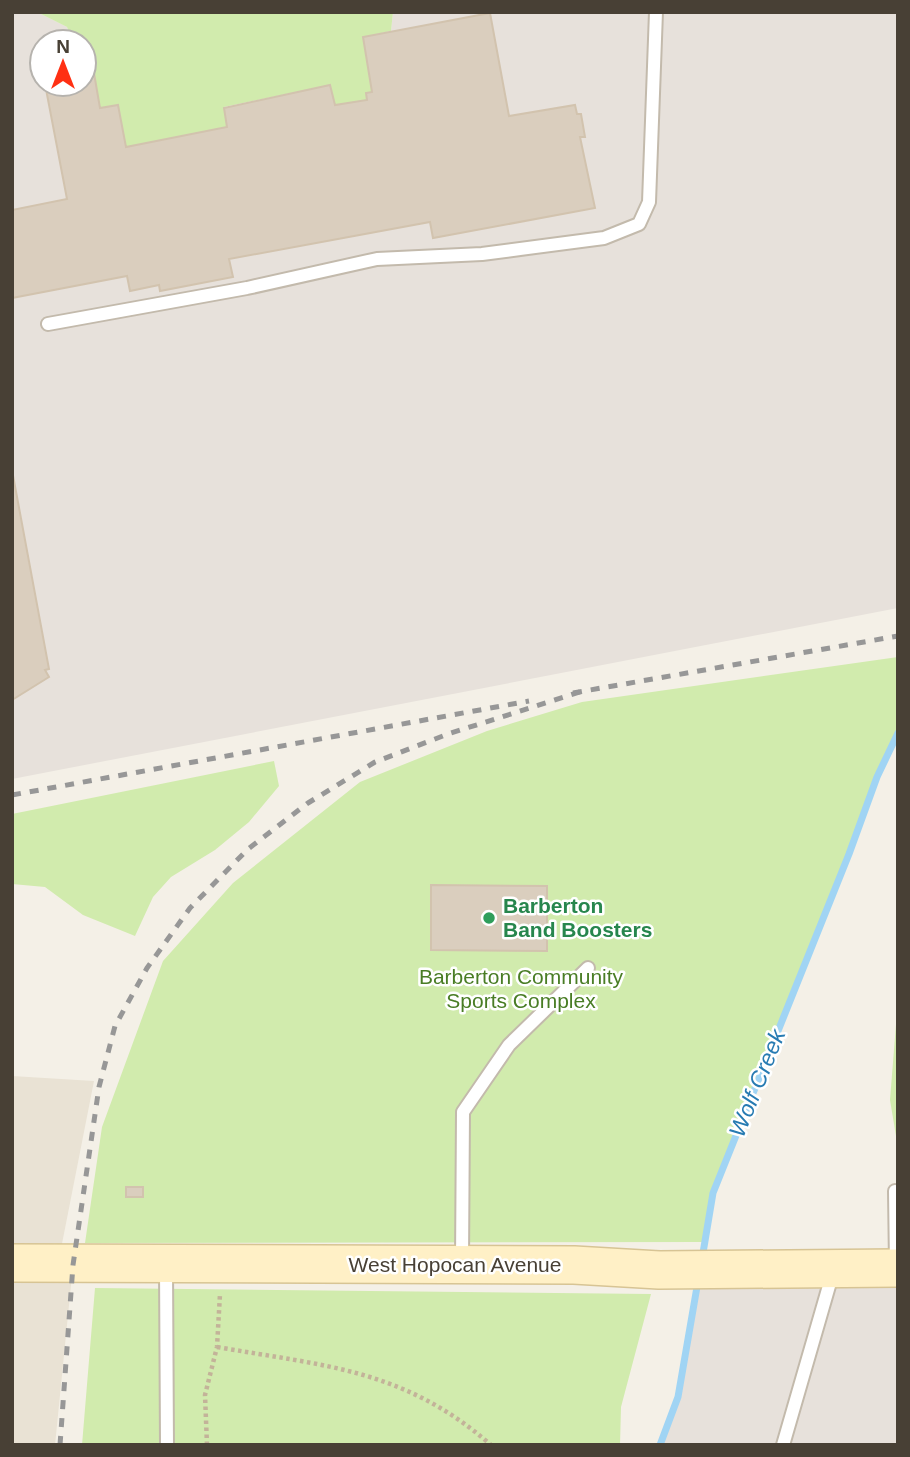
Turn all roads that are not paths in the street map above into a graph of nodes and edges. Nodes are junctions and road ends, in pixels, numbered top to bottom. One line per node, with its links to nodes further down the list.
1 (656, 12): 2 (lane)
2 (48, 324)
3 (588, 968): 7 (lane)
4 (895, 1191): 9 (lane)
5 (12, 1263): 6 (street, West Hopocan Avenue)
6 (166, 1265): 7 (street, West Hopocan Avenue); 10 (lane)
7 (462, 1265): 8 (street, West Hopocan Avenue)
8 (817, 1268): 9 (street, West Hopocan Avenue); 11 (lane)
9 (897, 1268)
10 (167, 1445)
11 (783, 1445)

